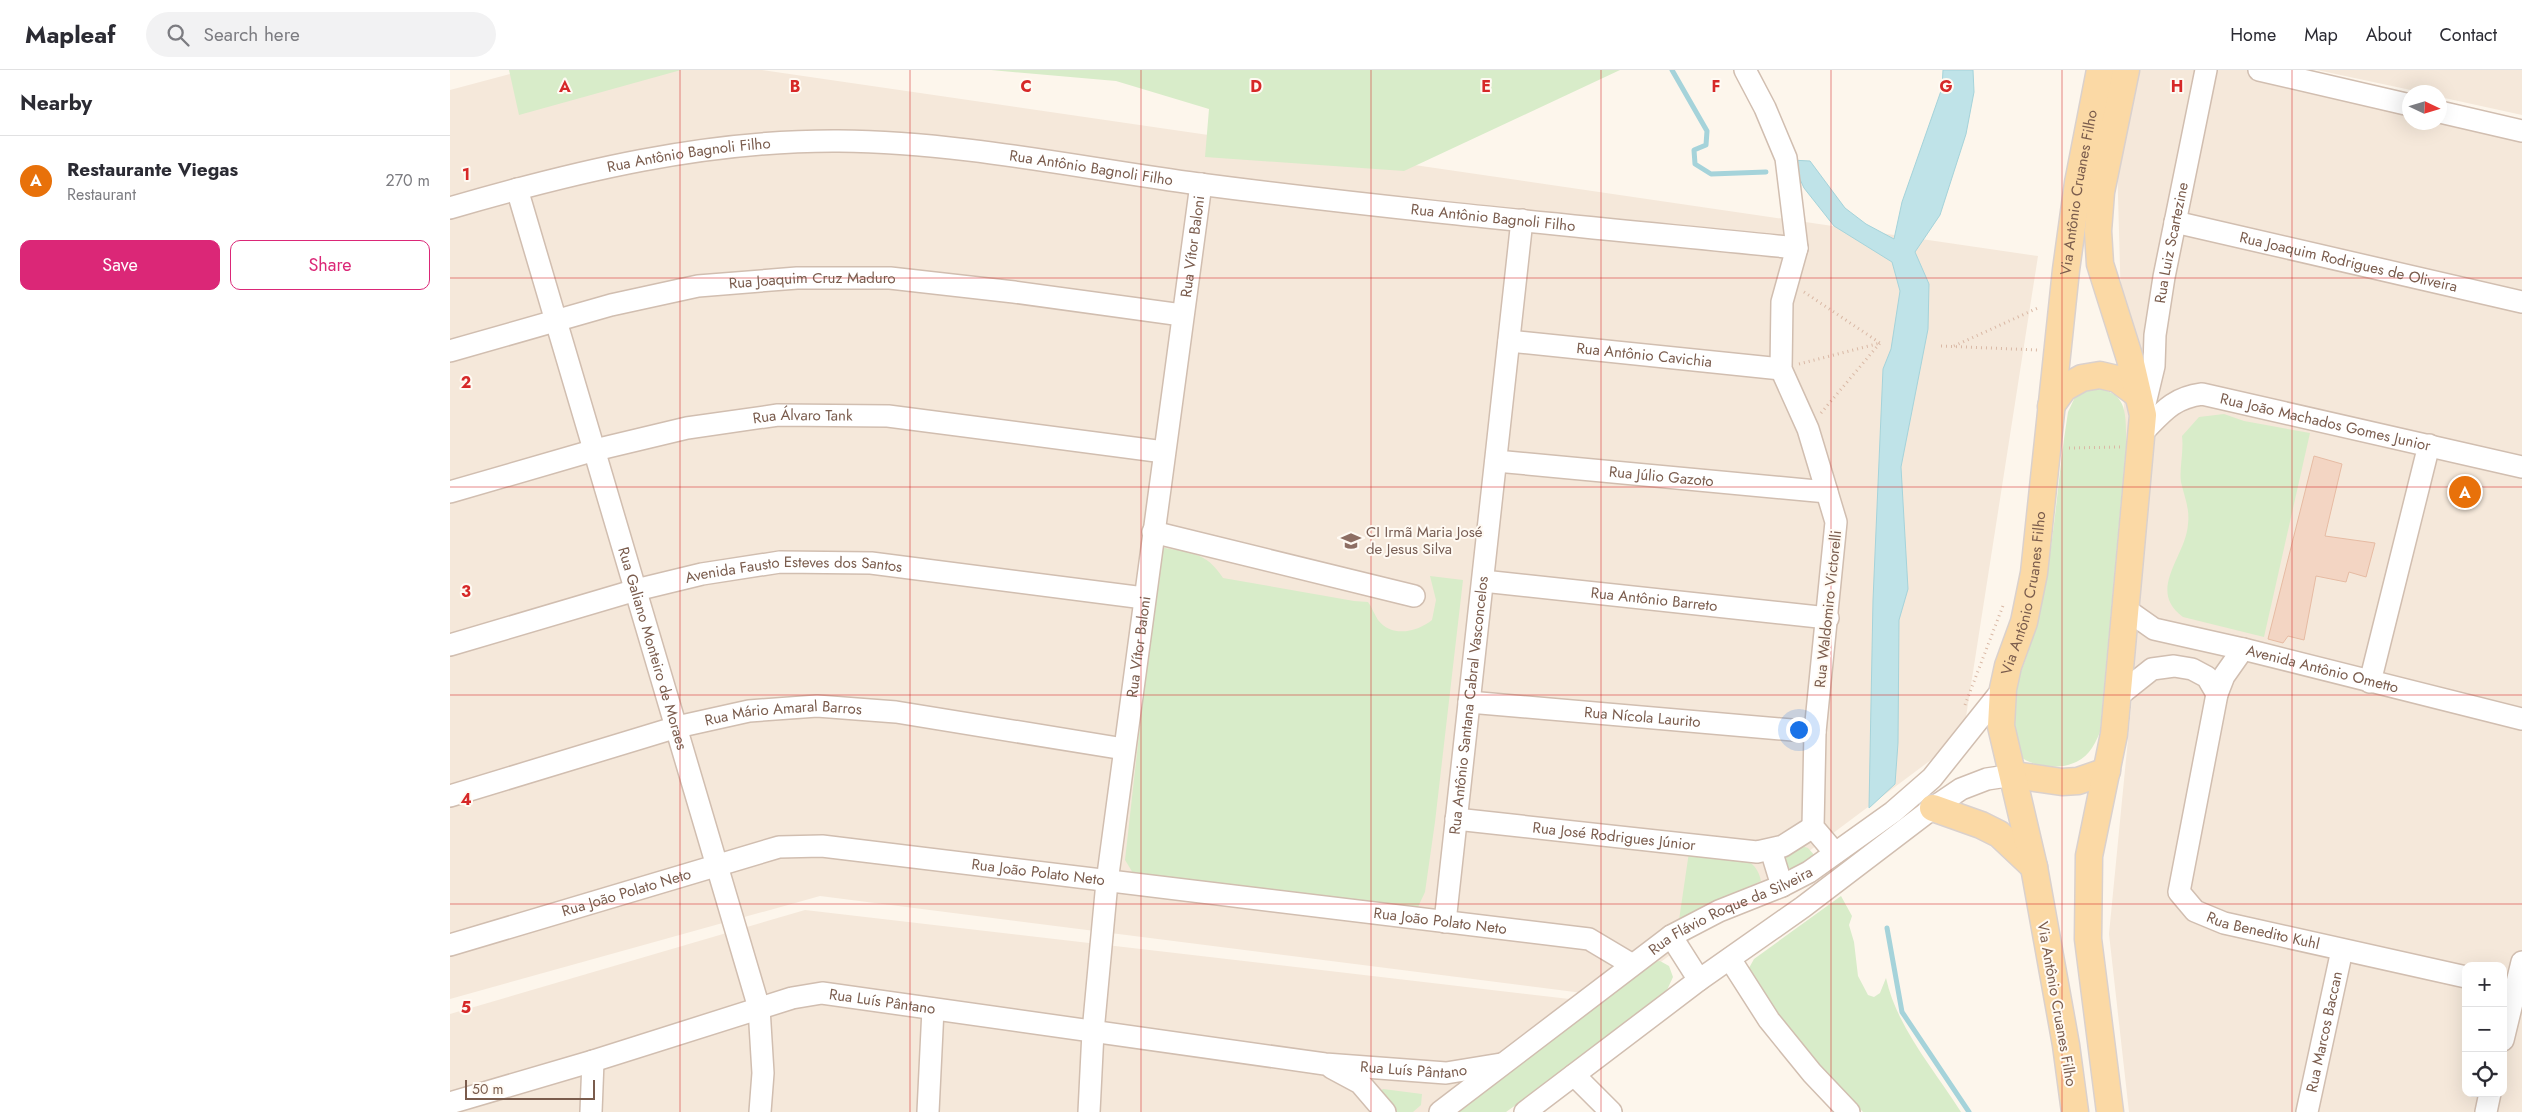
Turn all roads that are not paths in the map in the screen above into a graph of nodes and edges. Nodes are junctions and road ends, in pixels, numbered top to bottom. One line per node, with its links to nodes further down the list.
1 (1745, 70): 14 (street)
2 (2100, 70): 21 (main road, Via Antônio Cruanes Filho)
3 (2126, 70): 22 (main road, Via Antônio Cruanes Filho)
4 (2206, 70): 13 (street, Rua Luiz Scartezine)
5 (2259, 70): 6 (street)
6 (2402, 103)
7 (2447, 114): 8 (street)
8 (2522, 131)
9 (1201, 184): 10 (street, Rua Antônio Bagnoli Filho); 12 (street, Rua Antônio Bagnoli Filho); 16 (street, Rua Vítor Baloni)
10 (517, 189): 11 (street, Rua Antônio Bagnoli Filho); 17 (street, Rua Galiano Monteiro de Moraes)
11 (450, 208)
12 (1522, 220): 14 (street, Rua Antônio Bagnoli Filho); 18 (street, Rua Antônio Santana Cabral Vasconcelos)
13 (2175, 222): 15 (street, Rua Joaquim Rodrigues de Oliveira); 22 (street, Rua Luiz Scartezine)
14 (1797, 248): 20 (street, Rua Waldomiro Victorelli)
15 (2522, 302)
16 (1182, 315): 17 (street, Rua Joaquim Cruz Maduro); 25 (street, Rua Vítor Baloni)
17 (556, 321): 19 (street, Rua Joaquim Cruz Maduro); 24 (street, Rua Galiano Monteiro de Moraes)
18 (1509, 340): 20 (street, Rua Antônio Cavichia); 26 (street, Rua Antônio Santana Cabral Vasconcelos)
19 (450, 352)
20 (1781, 369): 29 (street, Rua Waldomiro Victorelli)
21 (2051, 406): 22 (main road); 40 (main road, Via Antônio Cruanes Filho)
22 (2137, 422): 23 (street, Rua João Machados Gomes Junior); 35 (main road, Via Antônio Cruanes Filho)
23 (2428, 445): 27 (street, Rua João Machados Gomes Junior); 39 (street)
24 (594, 450): 25 (street, Rua Álvaro Tank); 28 (street, Rua Álvaro Tank); 32 (street, Rua Galiano Monteiro de Moraes)
25 (1164, 452): 30 (street, Rua Vítor Baloni)
26 (1496, 461): 29 (street, Rua Júlio Gazoto); 31 (street, Rua Antônio Santana Cabral Vasconcelos)
27 (2522, 467)
28 (450, 492)
29 (1827, 492): 36 (street, Rua Waldomiro Victorelli)
30 (1153, 532): 33 (street); 34 (street, Rua Vítor Baloni)
31 (1483, 581): 36 (street, Rua Antônio Barreto); 43 (street, Rua Antônio Santana Cabral Vasconcelos)
32 (636, 590): 34 (street, Avenida Fausto Esteves dos Santos); 37 (street, Avenida Fausto Esteves dos Santos); 45 (street, Rua Galiano Monteiro de Moraes)
33 (1414, 596)
34 (1144, 598): 47 (street, Rua Vítor Baloni)
35 (2127, 610): 38 (street, Avenida Antônio Ometto); 42 (main road, Via Antônio Cruanes Filho)
36 (1828, 618): 46 (street, Rua Waldomiro Victorelli)
37 (450, 645)
38 (2243, 649): 39 (street, Avenida Antônio Ometto); 41 (street, Rua Benedito Kuhl)
39 (2370, 682): 44 (street, Avenida Antônio Ometto)
40 (2003, 689): 49 (main road, Via Antônio Cruanes Filho); 55 (street, Rua Flávio Roque da Silveira)
41 (2217, 694): 42 (street); 63 (street, Rua Benedito Kuhl)
42 (2118, 696): 48 (main road, Via Antônio Cruanes Filho)
43 (1469, 702): 46 (street, Rua Nícola Laurito); 52 (street, Rua Antônio Santana Cabral Vasconcelos)
44 (2522, 719)
45 (677, 727): 47 (street, Rua Mário Amaral Barros); 50 (street, Rua Mário Amaral Barros); 56 (street, Rua Galiano Monteiro de Moraes)
46 (1815, 732): 53 (street, Rua Waldomiro Victorelli)
47 (1124, 749): 58 (street, Rua Vítor Baloni)
48 (2107, 771): 49 (main road); 90 (main road, Via Antônio Cruanes Filho)
49 (2014, 774): 51 (street, Rua Flávio Roque da Silveira); 57 (main road, Via Antônio Cruanes Filho)
50 (450, 796)
51 (1933, 808): 57 (main road); 64 (street, Rua Flávio Roque da Silveira)
52 (1456, 819): 54 (street, Rua José Rodrigues Júnior); 60 (street, Rua Antônio Santana Cabral Vasconcelos)
53 (1813, 827): 54 (street, Rua José Rodrigues Júnior); 55 (street)
54 (1772, 850): 59 (street)
55 (1835, 853): 59 (street, Rua Flávio Roque da Silveira)
56 (717, 864): 58 (street, Rua João Polato Neto); 62 (street, Rua João Polato Neto); 70 (street, Rua Galiano Monteiro de Moraes)
57 (2034, 867): 89 (main road, Via Antônio Cruanes Filho)
58 (1107, 882): 60 (street, Rua João Polato Neto); 73 (street, Rua Vítor Baloni)
59 (1782, 886): 61 (street, Rua Flávio Roque da Silveira)
60 (1445, 922): 66 (street, Rua João Polato Neto)
61 (1671, 936): 66 (street, Rua Flávio Roque da Silveira); 68 (street)
62 (450, 945)
63 (2342, 950): 67 (street, Rua Benedito Kuhl); 91 (street, Rua Marcos Baccan)
64 (1730, 959): 68 (street, Rua Flávio Roque da Silveira); 88 (street)
65 (2522, 962): 69 (street)
66 (1631, 964): 76 (street, Rua Flávio Roque da Silveira)
67 (2462, 976)
68 (1698, 980): 77 (street, Rua Flávio Roque da Silveira)
69 (2514, 988): 72 (street)
70 (759, 1008): 71 (street, Rua Luís Pântano); 74 (street, Rua Luís Pântano); 81 (street, Rua Galiano Monteiro de Moraes)
71 (932, 1009): 73 (street, Rua Luís Pântano); 82 (street)
72 (2507, 1021)
73 (1093, 1032): 75 (street, Rua Luís Pântano); 83 (street, Rua Vítor Baloni)
74 (593, 1061): 79 (street, Rua Luís Pântano); 80 (street)
75 (1325, 1064): 76 (street, Rua Luís Pântano); 84 (street, Rua Luís Pântano)
76 (1501, 1064): 85 (street, Rua Flávio Roque da Silveira)
77 (1574, 1075): 86 (street, Rua Flávio Roque da Silveira); 87 (street)
78 (2489, 1097): 92 (street)
79 (450, 1103)
80 (591, 1112)
81 (760, 1112)
82 (928, 1112)
83 (1089, 1112)
84 (1385, 1112)
85 (1440, 1112)
86 (1525, 1112)
87 (1611, 1112)
88 (1849, 1112)
89 (2075, 1112)
90 (2110, 1112)
91 (2307, 1112)
92 (2486, 1112)

